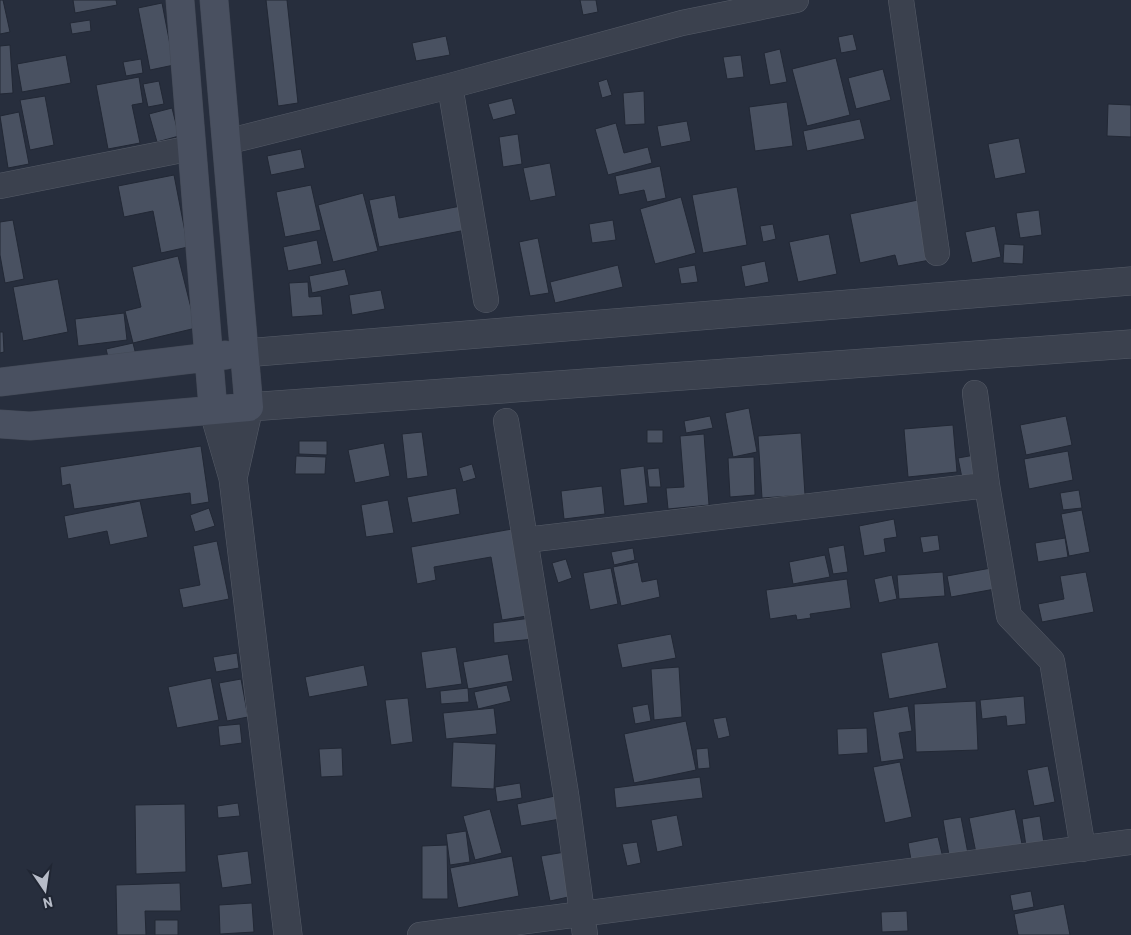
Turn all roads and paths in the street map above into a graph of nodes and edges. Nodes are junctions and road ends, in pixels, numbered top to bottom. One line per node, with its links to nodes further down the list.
1 (180, 0): 7 (main road)
2 (214, 0): 6 (main road)
3 (796, 0): 5 (street)
4 (901, 0): 9 (street)
5 (450, 86): 6 (street); 11 (street)
6 (226, 142): 13 (main road)
7 (192, 148): 8 (street); 14 (main road)
8 (0, 186)
9 (937, 253)
10 (1131, 281): 13 (street)
11 (486, 300)
12 (1131, 344): 17 (street)
13 (245, 353): 14 (main road); 17 (main road)
14 (209, 356): 15 (main road); 18 (main road)
15 (0, 382)
16 (974, 393): 22 (street)
17 (249, 407): 18 (main road); 21 (street)
18 (213, 409): 20 (main road); 21 (street)
19 (506, 421): 23 (street)
20 (0, 424)
21 (233, 478): 27 (street)
22 (986, 485): 23 (street); 25 (street)
23 (526, 540): 26 (street)
24 (1131, 842): 25 (street)
25 (1083, 848): 26 (street)
26 (584, 924): 28 (street)
27 (288, 935)
28 (420, 935)

